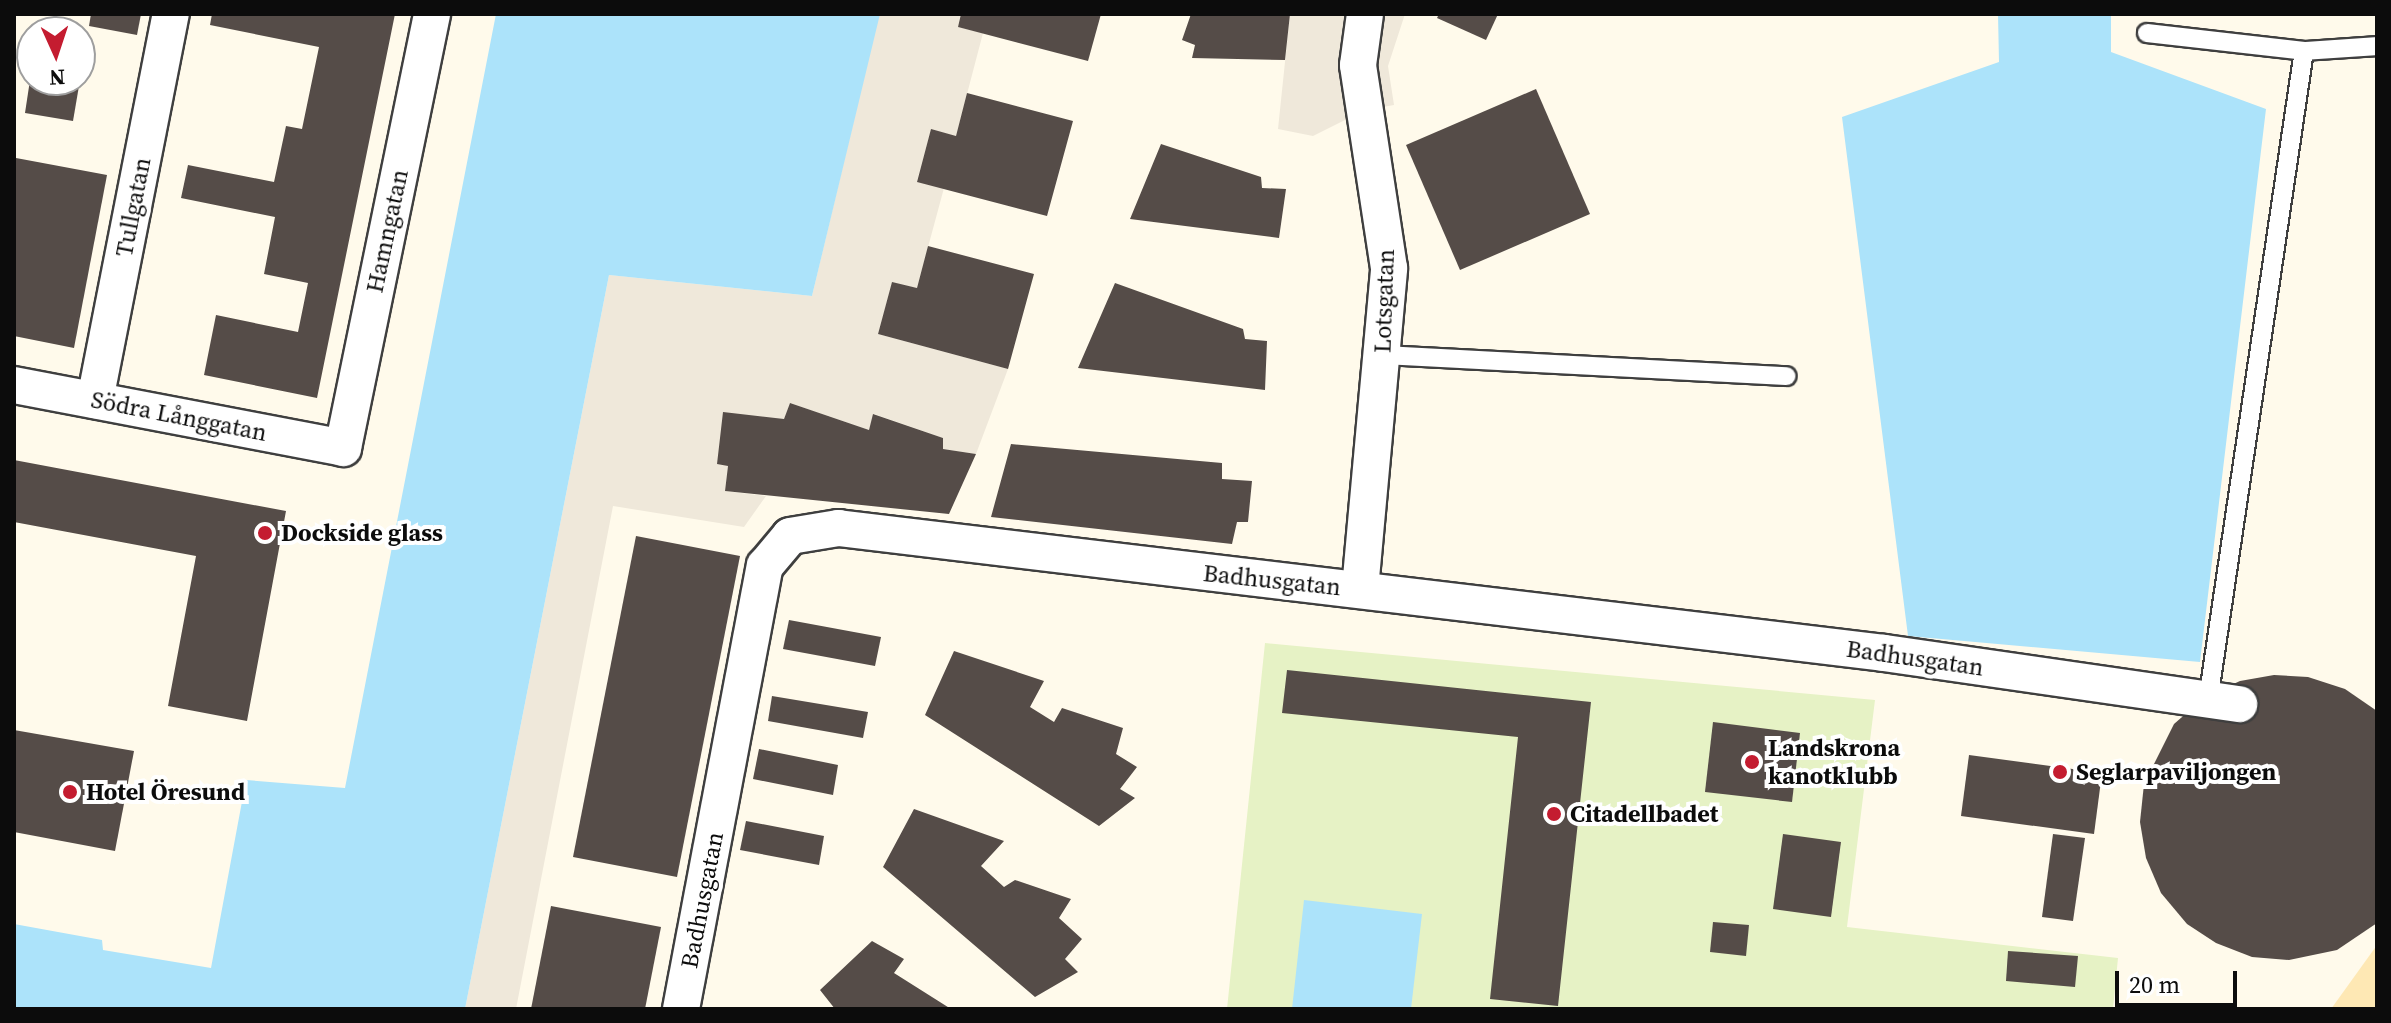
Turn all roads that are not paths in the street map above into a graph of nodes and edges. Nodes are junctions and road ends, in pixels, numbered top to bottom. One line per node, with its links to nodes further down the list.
1 (171, 14): 10 (street, Tullgatan)
2 (432, 14): 11 (street, Hamngatan)
3 (1365, 14): 7 (street, Lotsgatan)
4 (2147, 33): 6 (lane)
5 (2377, 46): 6 (lane)
6 (2304, 51): 13 (lane)
7 (1383, 355): 8 (lane); 12 (street, Lotsgatan)
8 (1786, 376)
9 (14, 385): 10 (street, Södra Långgatan)
10 (95, 400): 11 (street, Södra Långgatan)
11 (343, 448)
12 (1360, 589): 13 (street, Badhusgatan); 14 (street, Badhusgatan)
13 (2224, 702)
14 (681, 1009)

